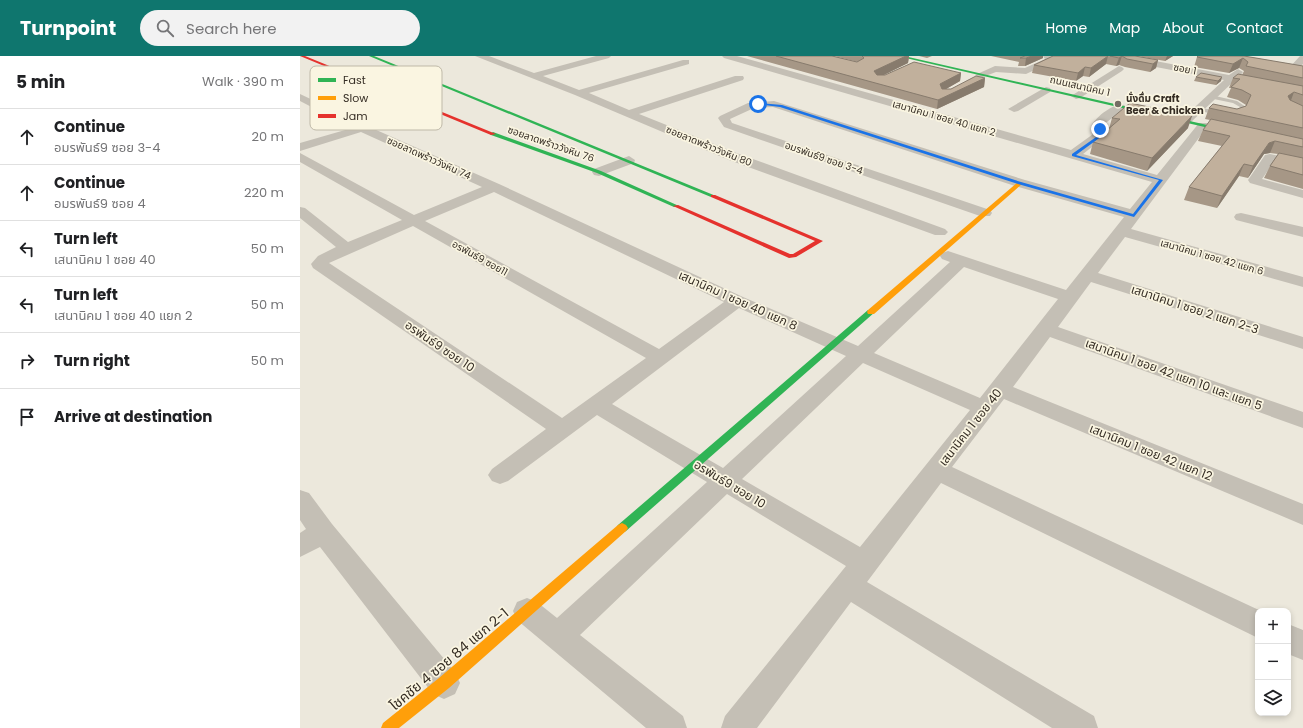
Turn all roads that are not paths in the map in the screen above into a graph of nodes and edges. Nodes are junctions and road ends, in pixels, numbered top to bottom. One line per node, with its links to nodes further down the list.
1 (302, 56): 14 (street, ซอยลาดพร้าววังหิน 76)
2 (371, 56): 15 (street, ซอยลาดพร้าววังหิน 76)
3 (480, 56): 12 (street, ซอยลาดพร้าววังหิน 80)
4 (606, 56): 21 (street)
5 (726, 56): 41 (street, เสนานิคม 1 ซอย 40 แยก 2)
6 (899, 56): 11 (street, ถนนเสนานิคม 1)
7 (1048, 56): 20 (street)
8 (1114, 56): 23 (street, ซอย 1)
9 (515, 58): 12 (street)
10 (1303, 58): 19 (street)
11 (922, 61): 16 (street); 20 (street, ถนนเสนานิคม 1)
12 (497, 62): 21 (street, ซอยลาดพร้าววังหิน 80)
13 (686, 62): 28 (street)
14 (325, 66)
15 (397, 66)
16 (908, 68)
17 (1243, 68): 23 (street, เสนานิคม 1 ซอย 40)
18 (1119, 69): 29 (street)
19 (1303, 72)
20 (982, 75): 24 (street); 26 (street, ถนนเสนานิคม 1)
21 (533, 76): 28 (street, ซอยลาดพร้าววังหิน 80)
22 (739, 78): 34 (street)
23 (1232, 78): 27 (street, ซอย 1); 30 (street, เสนานิคม 1 ซอย 40)
24 (970, 82)
25 (442, 83): 43 (street, ซอยลาดพร้าววังหิน 76)
26 (1046, 90): 29 (street, ถนนเสนานิคม 1); 33 (street)
27 (1303, 92)
28 (578, 93): 34 (street, ซอยลาดพร้าววังหิน 80)
29 (1076, 96): 32 (street, ถนนเสนานิคม 1)
30 (1211, 97): 36 (street, เสนานิคม 1 ซอย 40); 36 (lane)
31 (781, 106): 47 (street, เสนานิคม 1 ซอย 42 แยก 6); 51 (street, อมรพันธ์9 ซอย 3-4)
32 (1120, 107): 36 (street, ถนนเสนานิคม 1); 41 (street)
33 (1014, 109)
34 (630, 113): 55 (street, ซอยลาดพร้าววังหิน 80)
35 (442, 114): 45 (street, ซอยลาดพร้าววังหิน 76)
36 (1195, 119): 39 (street, ถนนเสนานิคม 1); 46 (street, เสนานิคม 1 ซอย 40)
37 (356, 130): 40 (street)
38 (367, 130): 48 (street, ซอยลาดพร้าววังหิน 74)
39 (1242, 134)
40 (300, 147)
41 (1073, 155): 46 (street, เสนานิคม 1 ซอย 40 แยก 2)
42 (300, 157): 53 (street, อรพันธ์9 ซอย11)
43 (629, 160): 45 (street); 45 (street, ซอยลาดพร้าววังหิน 76)
44 (1303, 165): 49 (street)
45 (599, 172)
46 (1161, 180): 54 (street, เสนานิคม 1 ซอย 40)
47 (1020, 183): 51 (street, โชคชัย 4 ซอย 84 แยก 2-1); 54 (street, เสนานิคม 1 ซอย 42 แยก 6)
48 (494, 187): 53 (street); 63 (street, เสนานิคม 1 ซอย 40 แยก 8)
49 (1303, 194)
50 (300, 211): 57 (street)
51 (985, 213): 58 (street, โชคชัย 4 ซอย 84 แยก 2-1)
52 (1241, 217): 56 (street)
53 (414, 221): 68 (street, อรพันธ์9 ซอย11); 73 (street, อรพันธ์9 ซอย 10)
54 (1127, 223): 60 (street, เสนานิคม 1 ซอย 40); 61 (street, เสนานิคม 1 ซอย 42 แยก 6)
55 (940, 232)
56 (1303, 232)
57 (343, 245)
58 (939, 253): 59 (street); 65 (street, โชคชัย 4 ซอย 84 แยก 2-1)
59 (961, 261): 62 (street); 67 (street)
60 (1087, 275): 62 (street, เสนานิคม 1 ซอย 40); 66 (street, เสนานิคม 1 ซอย 2 แยก 2-3)
61 (1303, 282)
62 (1070, 297): 64 (street, เสนานิคม 1 ซอย 40)
63 (737, 301): 65 (street, เสนานิคม 1 ซอย 40 แยก 8); 68 (street)
64 (1046, 328): 69 (street, เสนานิคม 1 ซอย 40); 72 (street, เสนานิคม 1 ซอย 42 แยก 10 และ แยก 5)
65 (835, 343): 67 (street, เสนานิคม 1 ซอย 40 แยก 8); 74 (street, โชคชัย 4 ซอย 84 แยก 2-1)
66 (1303, 343)
67 (861, 354): 71 (street, เสนานิคม 1 ซอย 40 แยก 8); 77 (street)
68 (660, 358): 70 (street)
69 (999, 389): 71 (street, เสนานิคม 1 ซอย 40); 79 (street, เสนานิคม 1 ซอย 42 แยก 12)
70 (597, 404): 73 (street); 74 (street, อรพันธ์9 ซอย 10)
71 (984, 408): 75 (street, เสนานิคม 1 ซอย 40)
72 (1303, 420)
73 (562, 429): 76 (street)
74 (696, 464): 77 (street, อรพันธ์9 ซอย 10); 82 (street, โชคชัย 4 ซอย 84 แยก 2-1)
75 (936, 470): 81 (street, เสนานิคม 1 ซอย 40); 83 (street)
76 (500, 475)
77 (725, 481): 81 (street, อรพันธ์9 ซอย 10); 84 (street)
78 (300, 500): 80 (street)
79 (1303, 515)
80 (311, 539): 87 (street)
81 (856, 574): 90 (street, เสนานิคม 1 ซอย 40); 91 (street, อรพันธ์9 ซอย 10)
82 (527, 611): 84 (street); 87 (street, โชคชัย 4 ซอย 84 แยก 2-1)
83 (1255, 623)
84 (558, 636): 89 (street)
85 (1291, 640): 86 (street)
86 (1303, 646)
87 (444, 683): 88 (street, โชคชัย 4 ซอย 84 แยก 2-1)
88 (388, 728)
89 (671, 728)
90 (737, 728)
91 (1082, 728)

